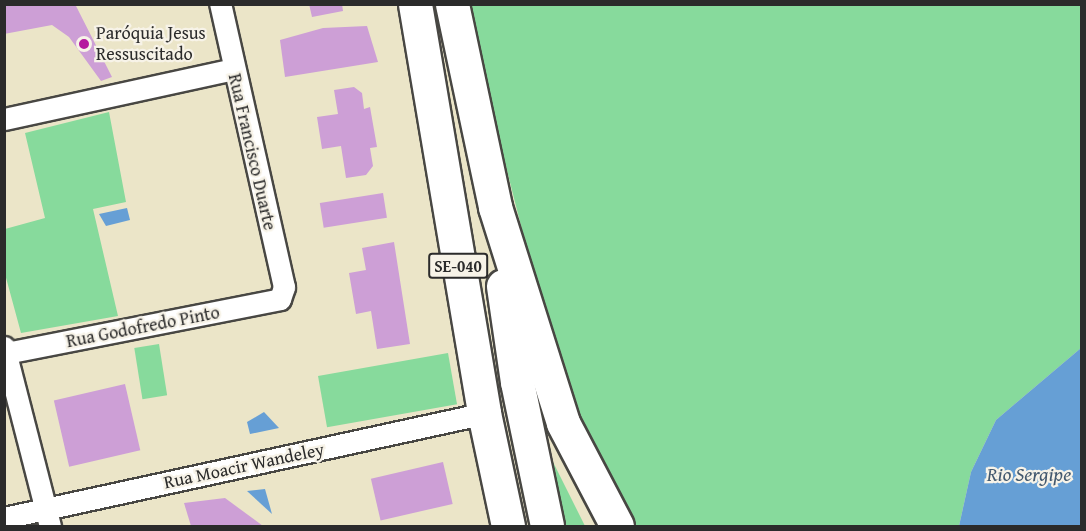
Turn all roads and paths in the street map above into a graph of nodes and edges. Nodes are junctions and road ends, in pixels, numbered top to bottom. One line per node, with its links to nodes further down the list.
1 (220, 4): 4 (street, Rua Francisco Duarte)
2 (415, 4): 10 (main road, SE-040)
3 (452, 4): 6 (main road, SE-040)
4 (233, 69): 5 (street); 7 (street, Rua Francisco Duarte)
5 (4, 120)
6 (495, 207): 9 (main road, SE-040); 16 (main road, SE-040)
7 (280, 299): 8 (street, Rua Godofredo Pinto)
8 (5, 350): 12 (street)
9 (516, 382): 14 (main road, SE-040); 15 (main road)
10 (484, 413): 12 (street, Rua Moacir Wandeley); 13 (main road, SE-040)
11 (4, 518): 12 (street, Rua Moacir Wandeley)
12 (48, 518)
13 (508, 526)
14 (547, 526)
15 (595, 526)
16 (617, 526)

